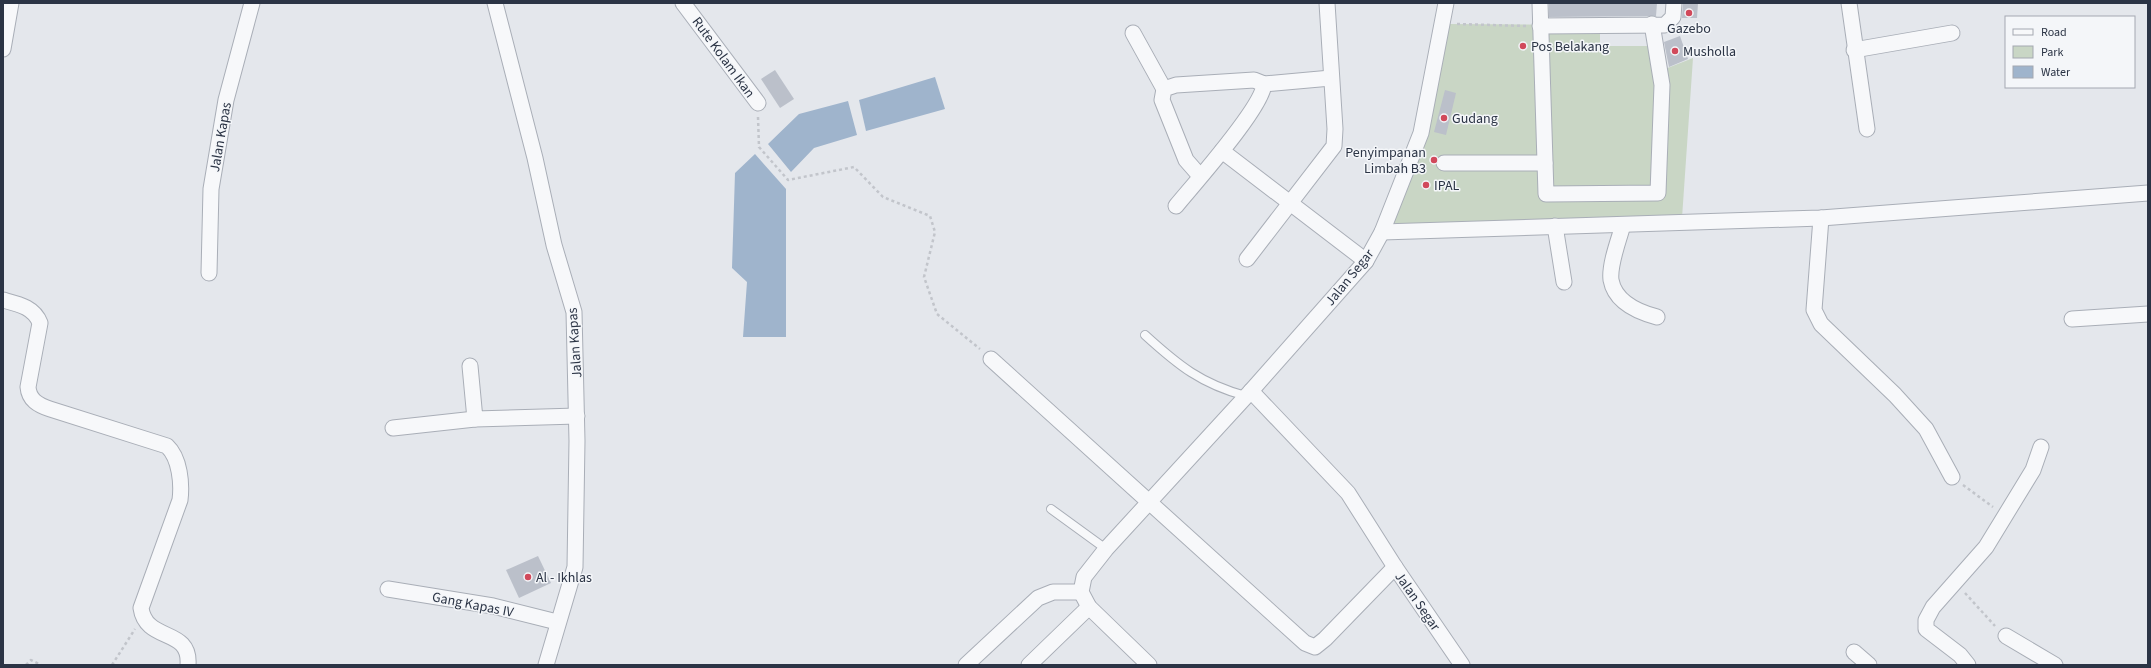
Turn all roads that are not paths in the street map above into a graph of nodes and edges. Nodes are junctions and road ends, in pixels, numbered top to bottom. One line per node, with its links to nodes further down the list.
1 (12, 3): 14 (street)
2 (252, 3): 34 (street, Jalan Kapas)
3 (495, 3): 44 (street, Jalan Kapas)
4 (683, 3): 19 (street, Rute Kolam Ikan)
5 (1326, 3): 16 (street)
6 (1446, 3): 31 (street, Jalan Segar)
7 (1540, 3): 11 (street)
8 (1674, 3): 10 (street)
9 (1849, 3): 15 (street)
10 (1652, 24): 11 (street); 23 (street)
11 (1540, 26): 23 (street)
12 (1133, 33): 18 (street)
13 (1952, 33): 15 (street)
14 (3, 49)
15 (1854, 50): 20 (street)
16 (1331, 78): 17 (street); 26 (street)
17 (1264, 84): 18 (street); 21 (street)
18 (1164, 90): 24 (street)
19 (758, 103)
20 (1867, 129)
21 (1222, 150): 24 (street); 26 (street)
22 (1444, 163): 23 (street)
23 (1545, 163)
24 (1200, 176): 27 (street)
25 (2148, 193): 28 (street)
26 (1289, 203): 32 (street); 33 (street)
27 (1176, 206)
28 (1821, 218): 29 (street); 48 (street)
29 (1623, 225): 30 (street); 38 (street)
30 (1555, 226): 31 (street); 35 (street)
31 (1382, 232): 33 (street, Jalan Segar)
32 (1246, 259)
33 (1366, 261): 43 (street, Jalan Segar)
34 (209, 273)
35 (1564, 282)
36 (3, 300): 59 (street)
37 (2148, 314): 39 (street)
38 (1657, 317)
39 (2072, 319)
40 (1144, 335): 43 (lane)
41 (992, 359): 49 (street)
42 (470, 366): 45 (street)
43 (1248, 393): 49 (street); 52 (street, Jalan Segar)
44 (577, 416): 45 (street); 56 (street, Jalan Kapas)
45 (475, 419): 46 (street)
46 (393, 428)
47 (2041, 447): 66 (street)
48 (1952, 477)
49 (1149, 502): 51 (street); 52 (street)
50 (1051, 509): 51 (lane)
51 (1106, 549): 54 (street)
52 (1394, 567): 64 (street, Jalan Segar)
53 (388, 589): 56 (street, Gang Kapas IV)
54 (1081, 592): 55 (street); 61 (street)
55 (1089, 607): 62 (street); 63 (street)
56 (557, 622): 60 (street, Jalan Kapas)
57 (2006, 636): 67 (street)
58 (1854, 652): 65 (street)
59 (188, 665)
60 (546, 665)
61 (966, 665)
62 (1029, 665)
63 (1149, 665)
64 (1462, 665)
65 (1869, 665)
66 (1968, 665)
67 (2055, 665)

